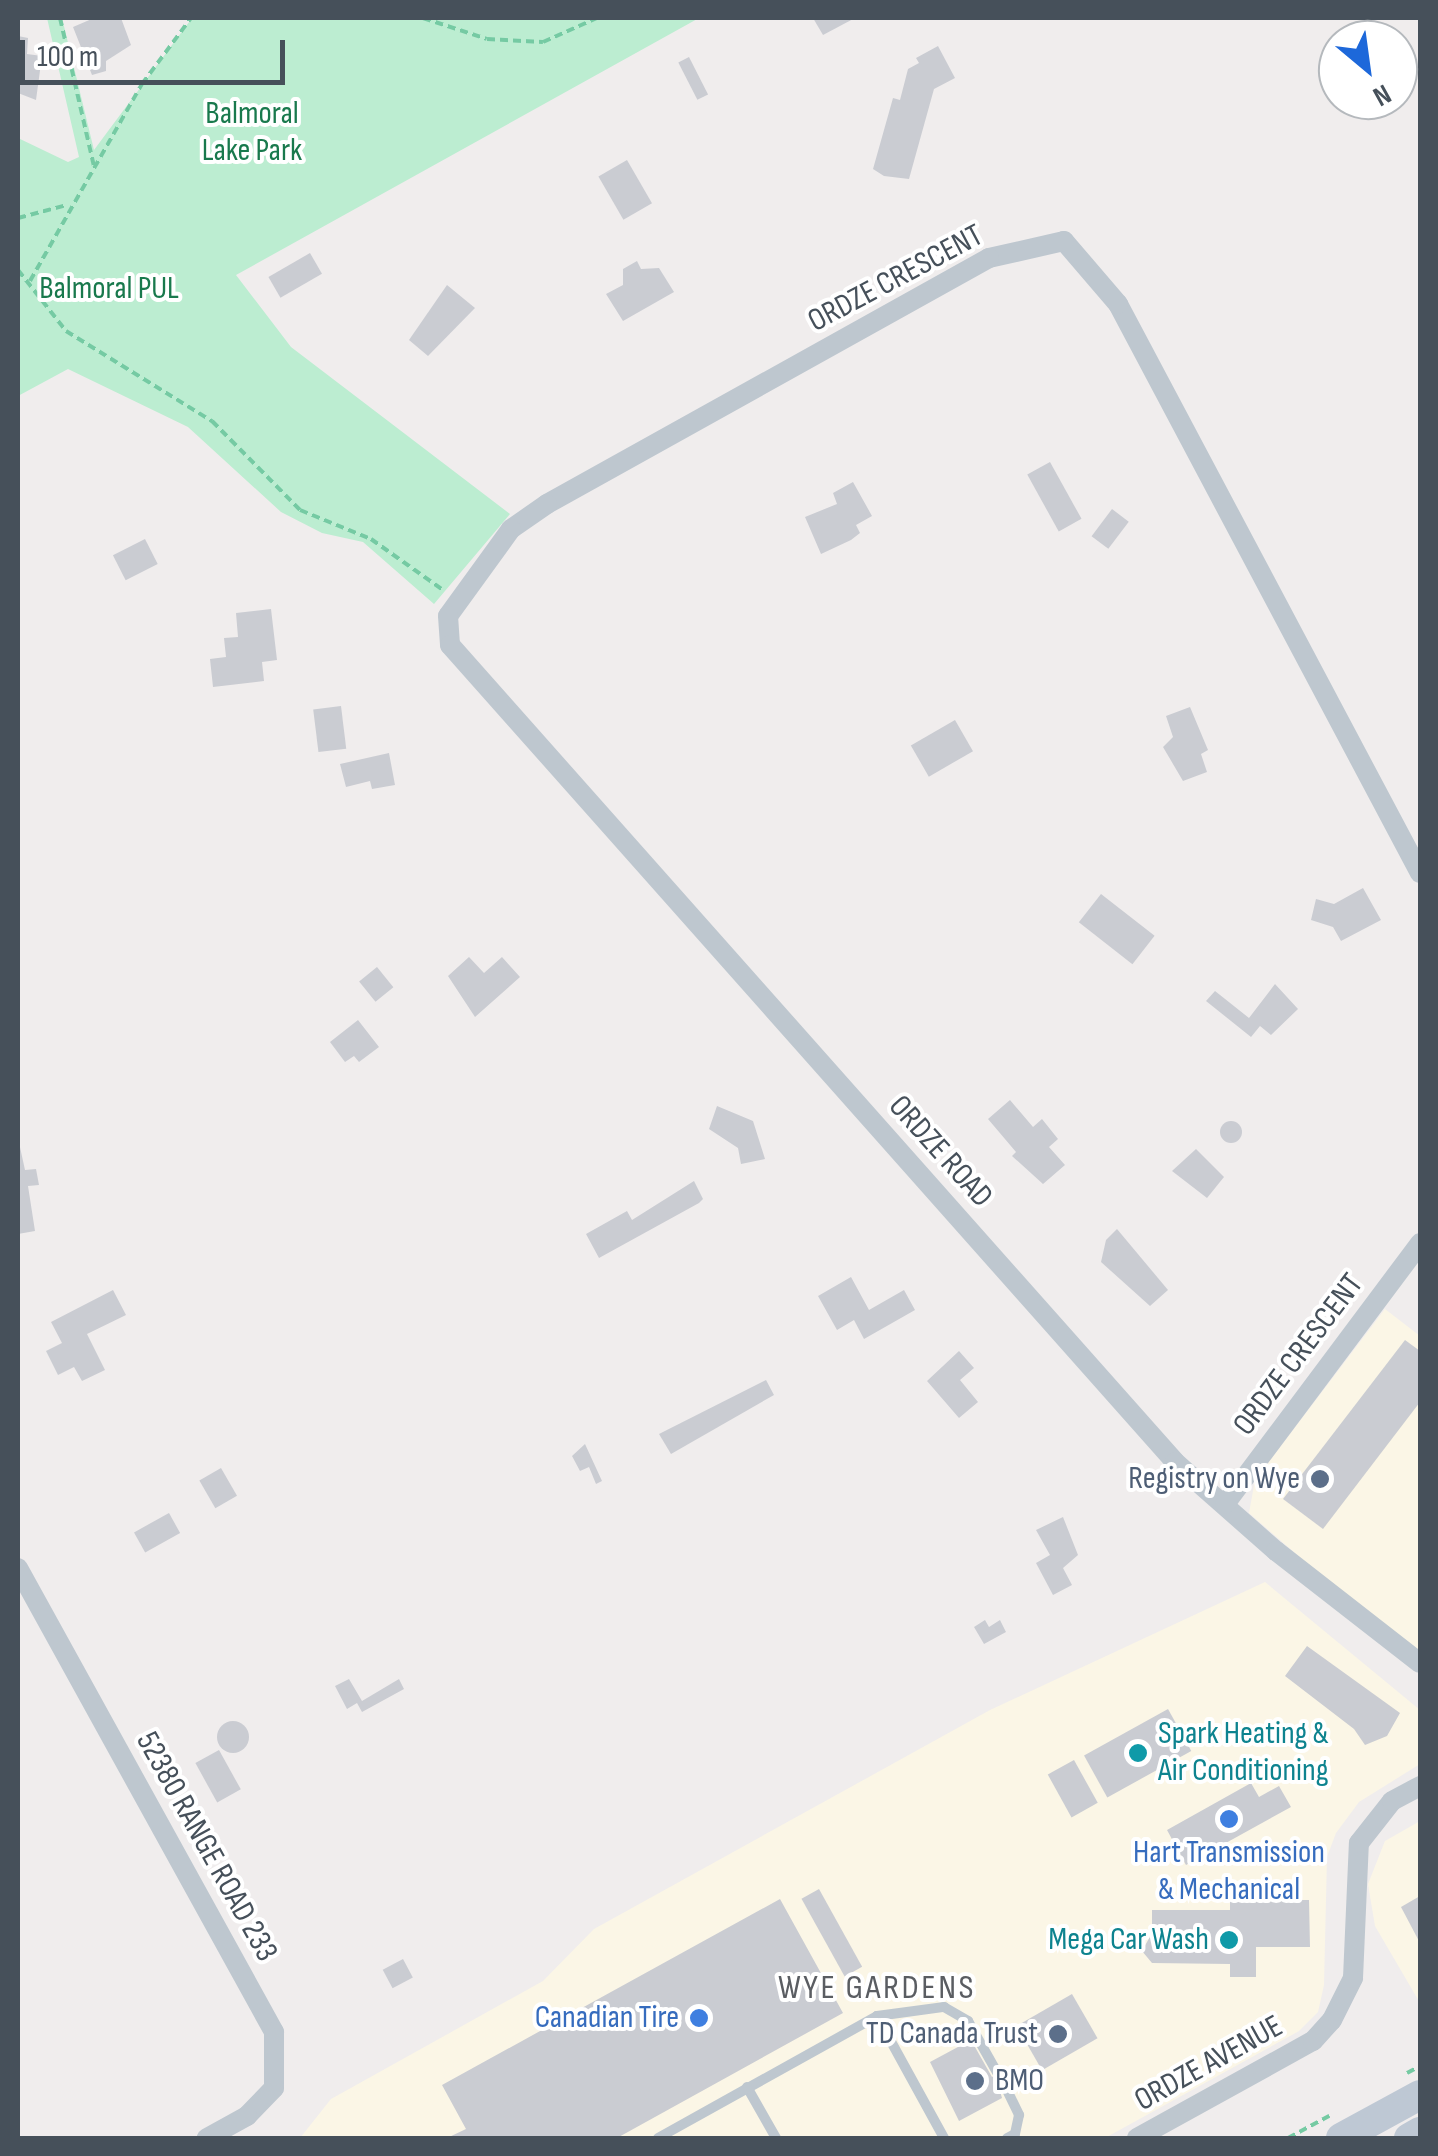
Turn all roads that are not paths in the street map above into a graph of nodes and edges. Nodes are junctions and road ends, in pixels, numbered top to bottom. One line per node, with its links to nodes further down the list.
1 (450, 645): 2 (street, ORDZE CRESCENT); 4 (street, ORDZE ROAD)
2 (1420, 873)
3 (1420, 1243): 4 (street, ORDZE CRESCENT)
4 (1225, 1504): 6 (street, ORDZE ROAD)
5 (18, 1568): 14 (street, 52380 RANGE ROAD 233)
6 (1420, 1663)
7 (1420, 1786): 19 (street, ORDZE AVENUE)
8 (877, 2016): 9 (lane); 10 (lane); 17 (lane)
9 (998, 2074)
10 (748, 2086): 15 (lane); 16 (lane)
11 (1006, 2088): 18 (lane)
12 (1420, 2094): 20 (main road)
13 (1420, 2132): 21 (main road)
14 (207, 2138)
15 (658, 2138)
16 (776, 2138)
17 (944, 2138)
18 (1008, 2138)
19 (1137, 2138)
20 (1341, 2138)
21 (1409, 2138)

